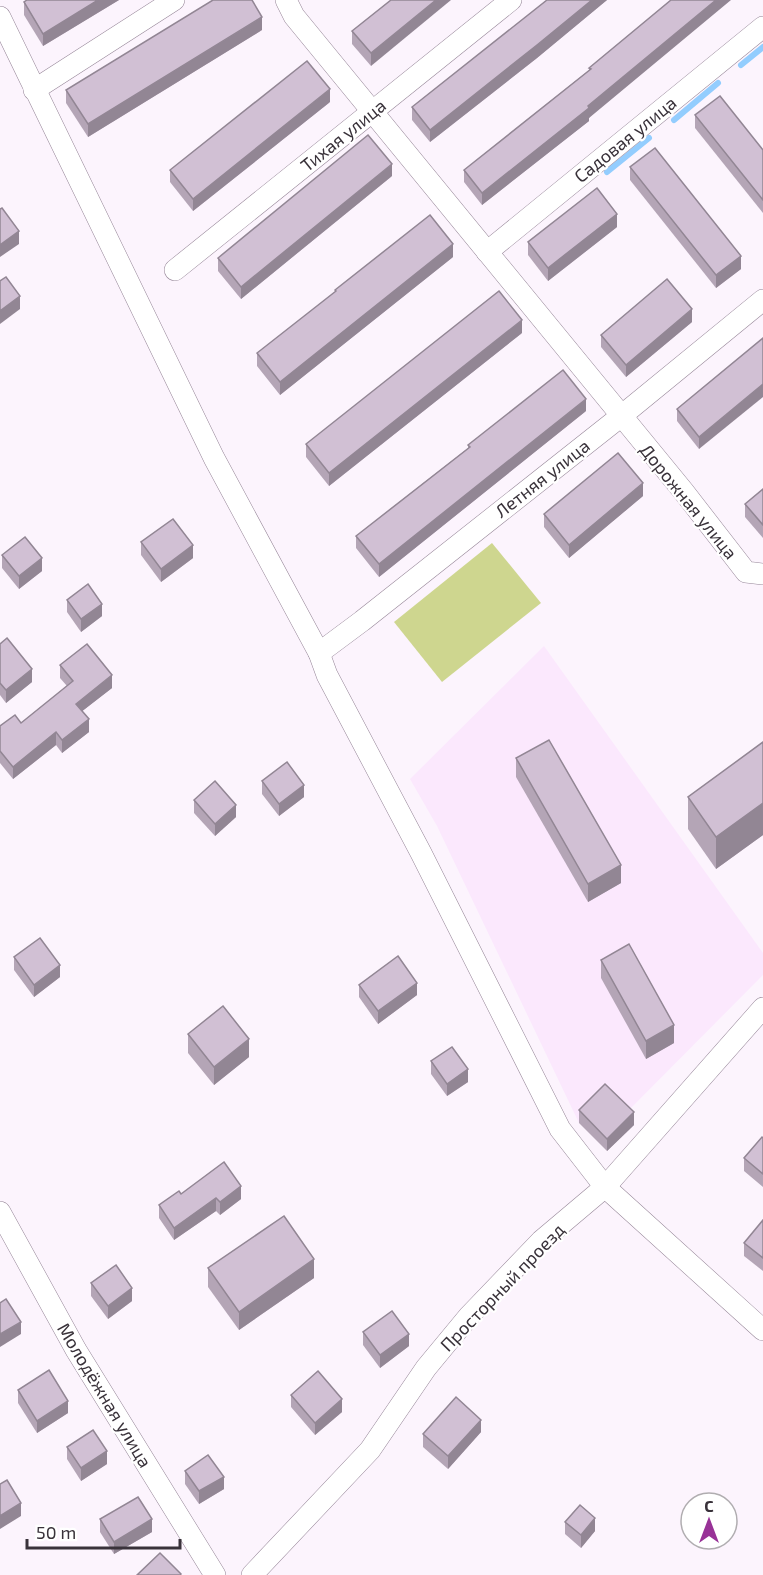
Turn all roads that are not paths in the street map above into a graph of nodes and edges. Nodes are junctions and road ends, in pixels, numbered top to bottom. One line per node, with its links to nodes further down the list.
1 (174, 0): 6 (street)
2 (286, 0): 7 (street, Дорожная улица)
3 (511, 0): 7 (street, Тихая улица)
4 (0, 16): 6 (street)
5 (763, 27): 8 (street, Садовая улица)
6 (34, 90): 13 (street)
7 (373, 112): 8 (street, Дорожная улица); 9 (street, Тихая улица)
8 (487, 252): 11 (street, Дорожная улица)
9 (175, 270)
10 (763, 300): 11 (street, Летняя улица)
11 (620, 417): 12 (street, Дорожная улица); 13 (street, Летняя улица)
12 (763, 574)
13 (318, 653): 15 (street)
14 (763, 1008): 15 (street, Просторный проезд)
15 (605, 1187): 17 (street); 19 (street, Просторный проезд)
16 (0, 1212): 18 (street, Молодёжная улица)
17 (763, 1330)
18 (214, 1575)
19 (252, 1575)

